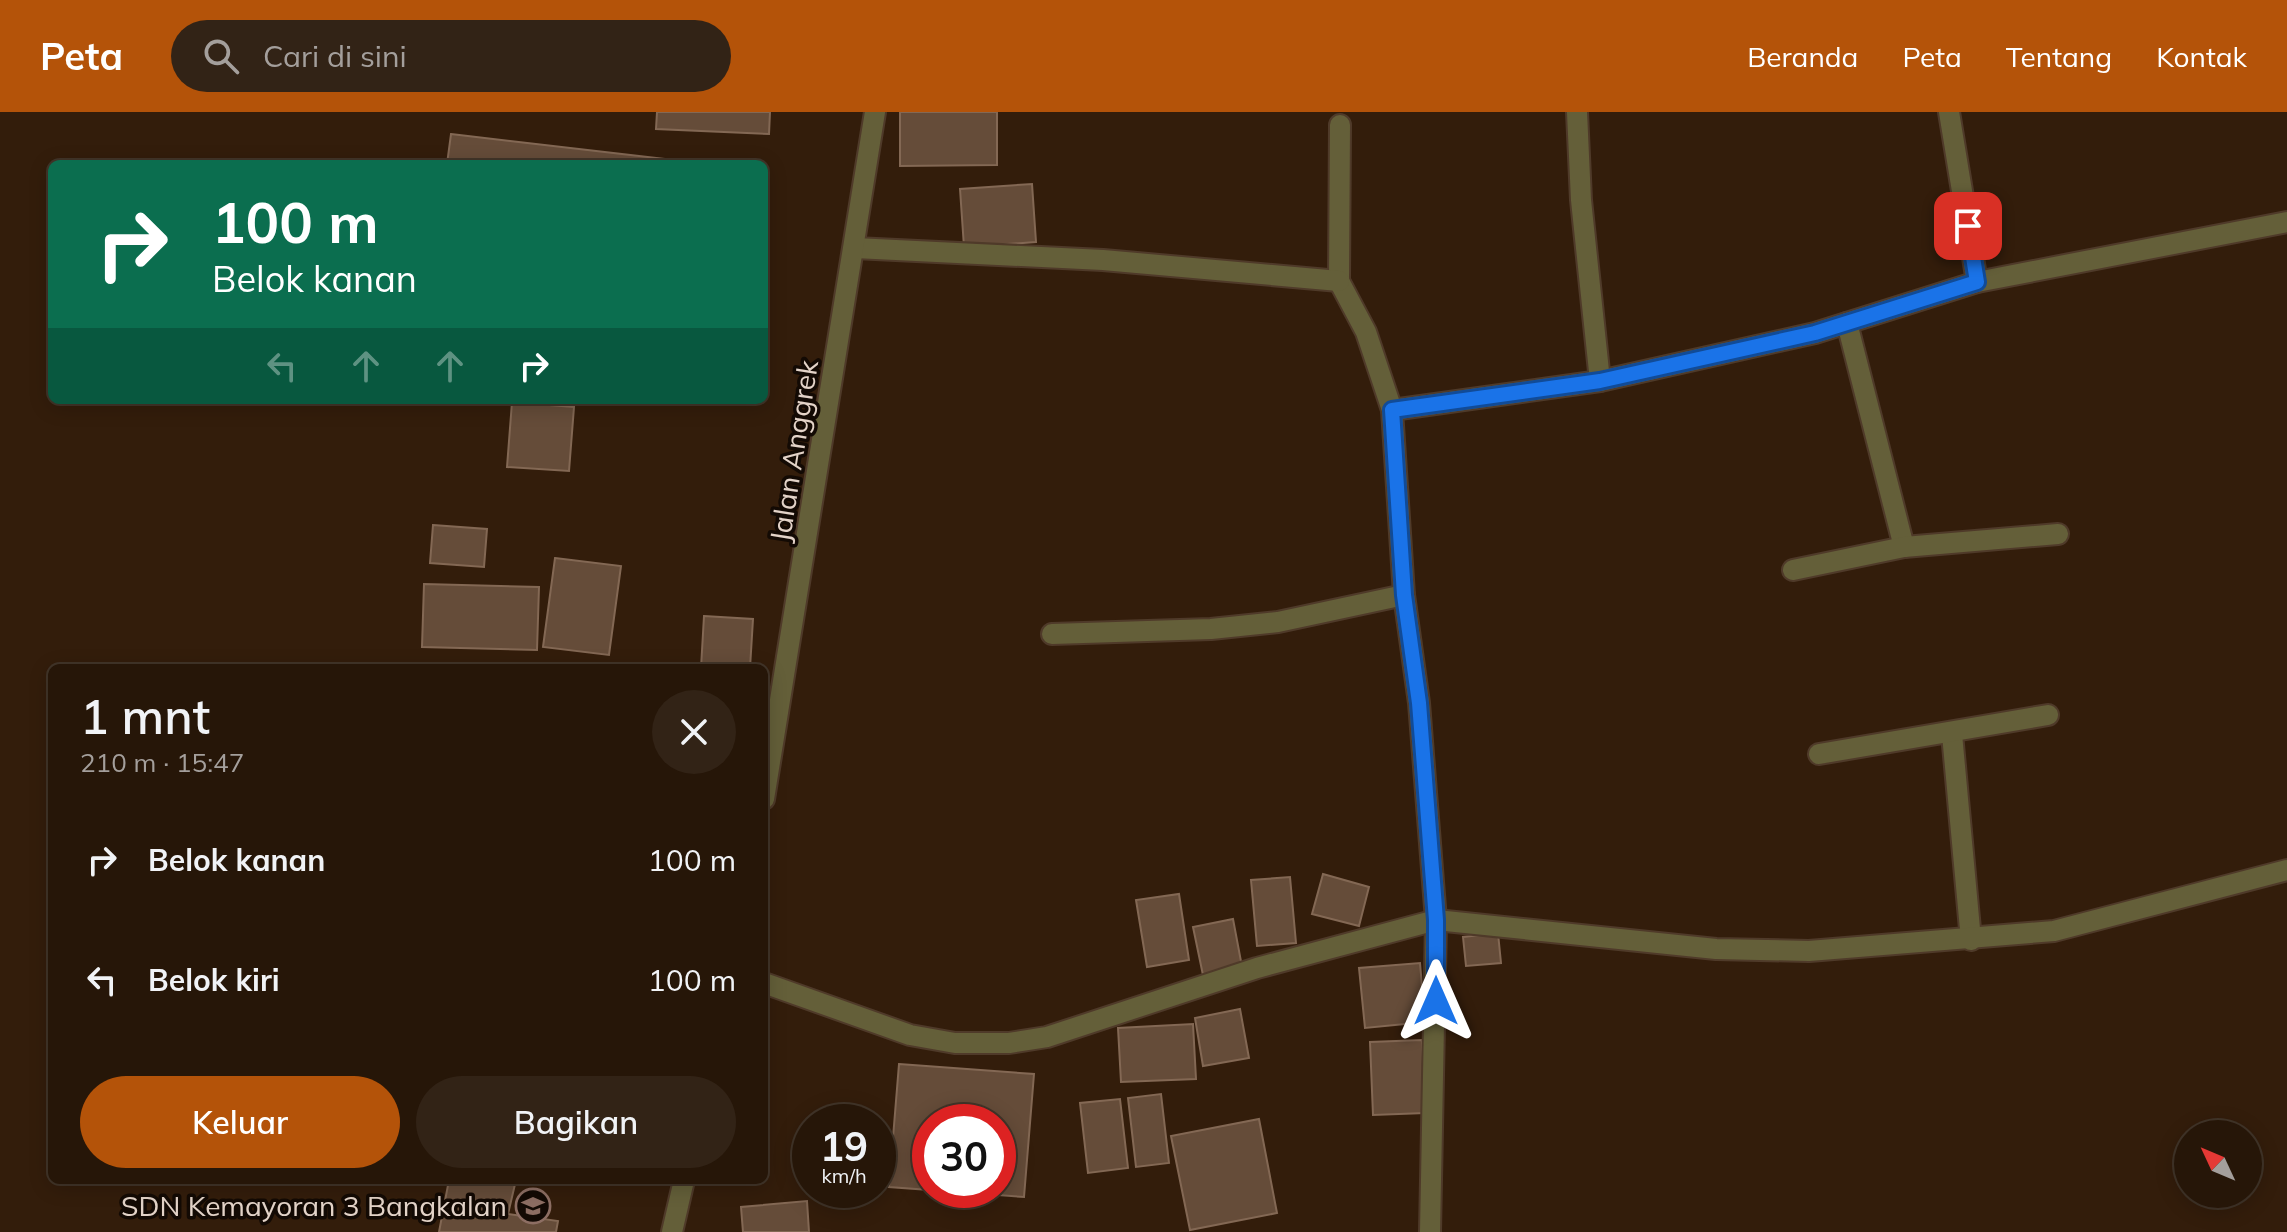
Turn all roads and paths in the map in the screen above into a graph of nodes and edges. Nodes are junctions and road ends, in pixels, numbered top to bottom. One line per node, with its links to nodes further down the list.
1 (875, 112): 6 (street, Jalan Anggrek)
2 (1577, 112): 10 (street)
3 (1949, 112): 8 (street)
4 (1340, 125): 7 (street)
5 (2287, 222): 8 (street)
6 (855, 248): 7 (street); 20 (street, Jalan Anggrek)
7 (1339, 281): 11 (street)
8 (1977, 282): 9 (street)
9 (1847, 323): 10 (street); 13 (street)
10 (1600, 381): 11 (street)
11 (1392, 410): 15 (street)
12 (2058, 534): 13 (street)
13 (1904, 547): 14 (street)
14 (1793, 570)
15 (1404, 595): 16 (street); 22 (street)
16 (1052, 634)
17 (2048, 715): 18 (street)
18 (1952, 734): 19 (street); 23 (street)
19 (1819, 754)
20 (768, 775)
21 (2287, 870): 23 (street)
22 (1436, 920): 23 (street); 24 (street); 27 (street)
23 (1971, 940)
24 (768, 984)
25 (683, 1184): 26 (street)
26 (672, 1232)
27 (1430, 1232)

